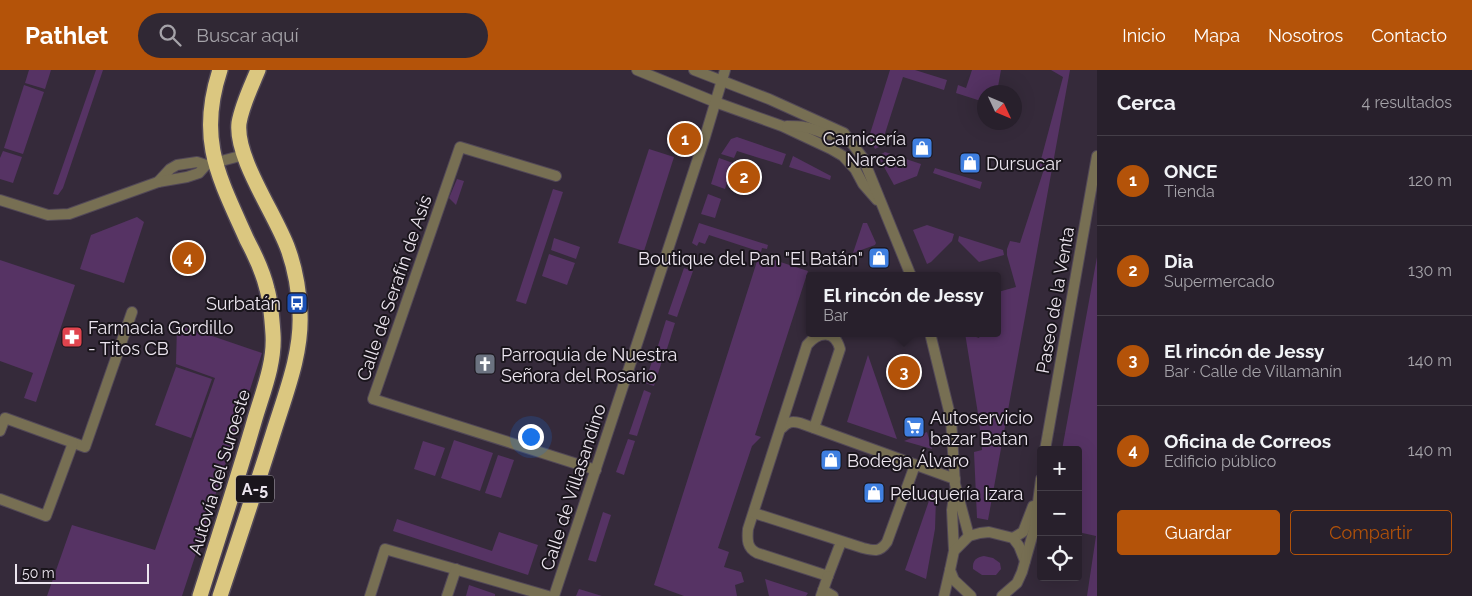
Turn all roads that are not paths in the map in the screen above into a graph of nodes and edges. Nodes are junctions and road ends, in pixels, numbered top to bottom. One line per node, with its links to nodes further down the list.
1 (220, 70): 12 (highway, Autovía del Suroeste)
2 (258, 70): 10 (highway)
3 (637, 70): 7 (street)
4 (694, 70): 6 (street)
5 (725, 70): 6 (street, Calle de Villasandino)
6 (720, 81): 7 (street, Calle de Villasandino); 9 (street)
7 (715, 102): 8 (street); 27 (street, Calle de Villasandino)
8 (782, 126): 9 (street); 15 (street)
9 (844, 133): 15 (street)
10 (244, 155): 12 (street); 44 (highway, A-5)
11 (1097, 156): 25 (street, Paseo de la Venta)
12 (210, 164): 14 (street); 43 (highway, Autovía del Suroeste / A-5)
13 (556, 176): 27 (street, Calle de Serafín de Asís)
14 (0, 200)
15 (883, 207): 16 (street)
16 (909, 272)
17 (132, 312): 24 (street)
18 (816, 337): 21 (street)
19 (832, 337): 22 (street)
20 (931, 337): 28 (street)
21 (782, 428): 22 (street); 32 (street)
22 (814, 428): 26 (street)
23 (0, 431): 24 (street)
24 (73, 443): 31 (street)
25 (1046, 446)
26 (915, 465): 28 (street); 35 (street)
27 (596, 470): 48 (street, Calle de Villasandino)
28 (955, 481): 33 (street); 36 (street)
29 (1038, 491): 34 (street)
30 (1040, 491): 37 (street)
31 (0, 499)
32 (754, 513): 35 (street); 40 (street)
33 (969, 536): 34 (street); 36 (street)
34 (1013, 538): 37 (street)
35 (841, 542): 40 (street)
36 (954, 551): 39 (street)
37 (1025, 562): 41 (street)
38 (456, 569): 45 (street); 46 (street); 47 (street)
39 (950, 570): 50 (street); 51 (street)
40 (828, 576): 42 (street)
41 (1017, 583): 52 (street); 53 (street)
42 (822, 593): 49 (street)
43 (200, 596)
44 (220, 596)
45 (370, 596)
46 (447, 596)
47 (548, 596)
48 (554, 596)
49 (834, 596)
50 (944, 596)
51 (971, 596)
52 (1002, 596)
53 (1016, 596)

